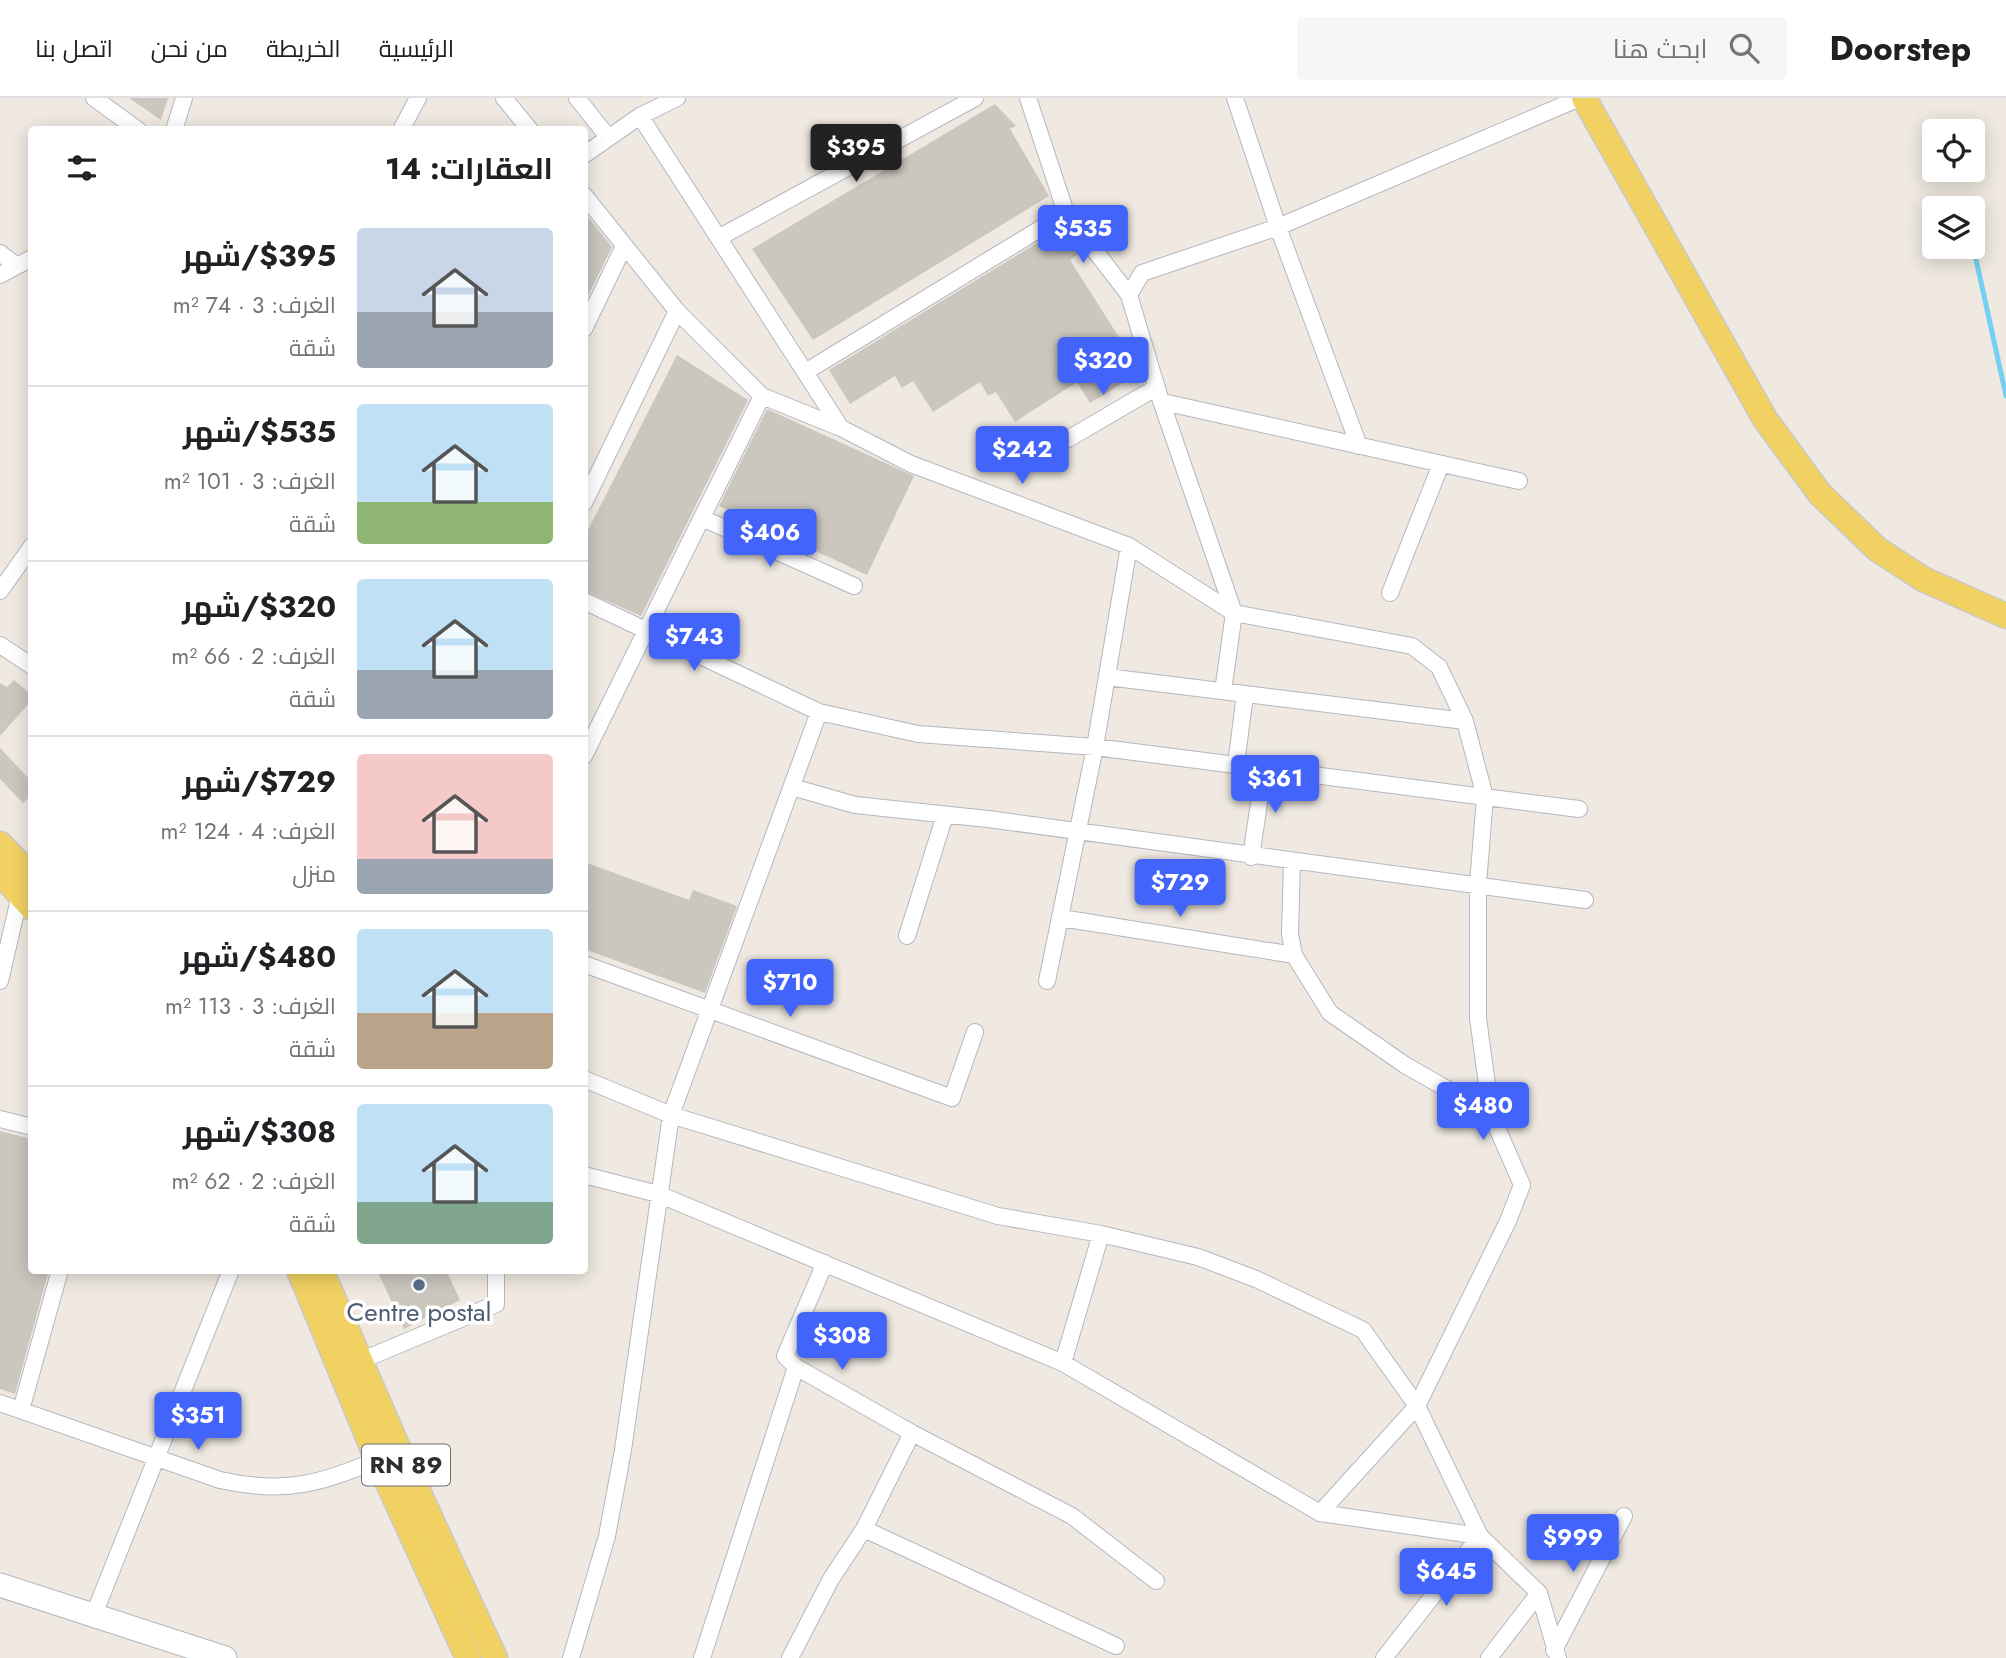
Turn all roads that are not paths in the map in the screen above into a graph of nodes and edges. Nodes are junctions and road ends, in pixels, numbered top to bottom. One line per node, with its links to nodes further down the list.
1 (94, 98): 12 (street)
2 (184, 98): 13 (street)
3 (418, 98): 14 (street)
4 (504, 98): 15 (street)
5 (577, 98): 16 (street)
6 (677, 98): 11 (street)
7 (975, 98): 21 (street)
8 (1028, 98): 19 (street)
9 (1235, 98): 20 (street)
10 (1582, 98): 20 (street); 47 (main road)
11 (640, 116): 16 (street); 21 (street)
12 (132, 126)
13 (175, 126)
14 (403, 126)
15 (527, 126)
16 (608, 137): 17 (street)
17 (588, 152)
18 (588, 200): 22 (street)
19 (1066, 213): 27 (street); 30 (street)
20 (1278, 227): 27 (street); 35 (street)
21 (720, 237): 30 (street)
22 (624, 246): 28 (street); 29 (street)
23 (0, 253): 25 (street)
24 (28, 260): 25 (street)
25 (17, 266): 26 (street)
26 (0, 275)
27 (1129, 295): 31 (street)
28 (677, 311): 32 (street); 38 (street)
29 (588, 321)
30 (807, 371): 33 (street)
31 (1160, 395): 34 (street); 35 (street); 46 (street)
32 (762, 396): 33 (street); 39 (street)
33 (841, 428): 40 (street)
34 (1068, 439)
35 (1359, 446): 36 (street)
36 (1441, 464): 37 (street); 44 (street)
37 (1519, 481)
38 (588, 495)
39 (702, 518): 42 (street); 48 (street)
40 (1129, 546): 46 (street); 51 (street)
41 (28, 552): 43 (street)
42 (854, 586)
43 (0, 591)
44 (1390, 593)
45 (588, 603): 48 (street)
46 (1234, 613): 52 (street); 55 (street)
47 (2006, 616)
48 (646, 630): 54 (street); 57 (street)
49 (0, 645): 50 (street)
50 (28, 663)
51 (1107, 677): 52 (street); 56 (street)
52 (1223, 691): 53 (street)
53 (1245, 694): 55 (street); 58 (street)
54 (819, 712): 56 (street); 60 (street)
55 (1465, 721): 61 (street)
56 (1095, 747): 58 (street); 64 (street)
57 (588, 748)
58 (1236, 765): 59 (street)
59 (1264, 769): 61 (street); 66 (street)
60 (792, 787): 63 (street); 78 (street)
61 (1485, 797): 62 (street); 69 (street)
62 (1579, 809)
63 (945, 815): 64 (street); 73 (street)
64 (1078, 833): 66 (street); 72 (street)
65 (0, 844): 70 (main road)
66 (1251, 857): 67 (street)
67 (1292, 862): 69 (street); 74 (street)
68 (0, 873): 70 (main road)
69 (1478, 884): 71 (street); 81 (street)
70 (28, 893): 76 (street)
71 (1585, 900)
72 (1061, 918): 74 (street); 77 (street)
73 (906, 936)
74 (1294, 955): 81 (street)
75 (588, 965): 78 (street)
76 (0, 981)
77 (1047, 981)
78 (710, 1010): 79 (street); 82 (street)
79 (975, 1032)
80 (588, 1081): 82 (street)
81 (1491, 1114): 98 (street)
82 (671, 1115): 86 (street); 87 (street)
83 (0, 1119): 84 (street)
84 (28, 1126)
85 (588, 1176): 86 (street)
86 (658, 1194): 88 (street); 116 (street)
87 (1101, 1234): 95 (street); 98 (street)
88 (825, 1263): 95 (street); 96 (street)
89 (60, 1274): 99 (street)
90 (229, 1274): 102 (street)
91 (301, 1274): 101 (main road, RN 89)
92 (323, 1274): 94 (main road, RN 89)
93 (496, 1274): 94 (street)
94 (360, 1361): 101 (main road, RN 89)
95 (1063, 1363): 103 (street)
96 (796, 1367): 100 (street); 117 (street)
97 (0, 1403): 99 (street)
98 (1417, 1406): 103 (street); 106 (street)
99 (21, 1410): 102 (street)
100 (912, 1433): 105 (street); 107 (street)
101 (388, 1455): 102 (street); 114 (main road, RN 89); 115 (main road, RN 89)
102 (158, 1457): 110 (street)
103 (1320, 1513): 106 (street)
104 (1624, 1516): 112 (street)
105 (864, 1529): 111 (street); 118 (street)
106 (1480, 1536): 109 (street); 119 (street)
107 (1156, 1581)
108 (0, 1585): 110 (street)
109 (1539, 1593): 112 (street); 120 (street)
110 (93, 1617): 113 (street)
111 (1116, 1646)
112 (1556, 1654)
113 (225, 1658)
114 (468, 1658)
115 (495, 1658)
116 (570, 1658)
117 (702, 1658)
118 (790, 1658)
119 (1384, 1658)
120 (1489, 1658)

